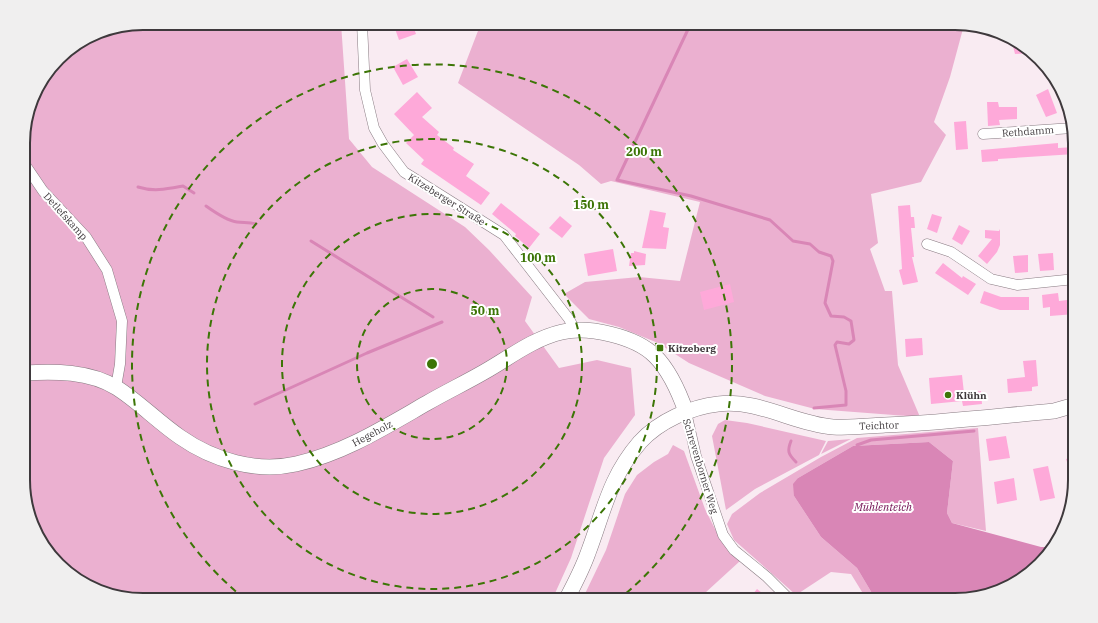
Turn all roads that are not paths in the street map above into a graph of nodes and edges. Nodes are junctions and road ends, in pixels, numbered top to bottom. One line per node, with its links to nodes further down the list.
1 (362, 30): 7 (street, Kitzeberger Straße)
2 (1067, 128): 3 (street, Rethdamm)
3 (983, 134)
4 (30, 172): 9 (street, Detlefskamp)
5 (927, 244): 6 (street)
6 (1068, 280)
7 (575, 330): 9 (street, Hegeholz); 11 (street, Hegeholz)
8 (30, 373): 9 (street, Hegeholz)
9 (116, 388)
10 (1068, 407): 11 (street, Teichtor)
11 (686, 412): 12 (street, Schrevenborner Weg); 13 (street, Schrevenborner Weg)
12 (569, 593)
13 (783, 593)

